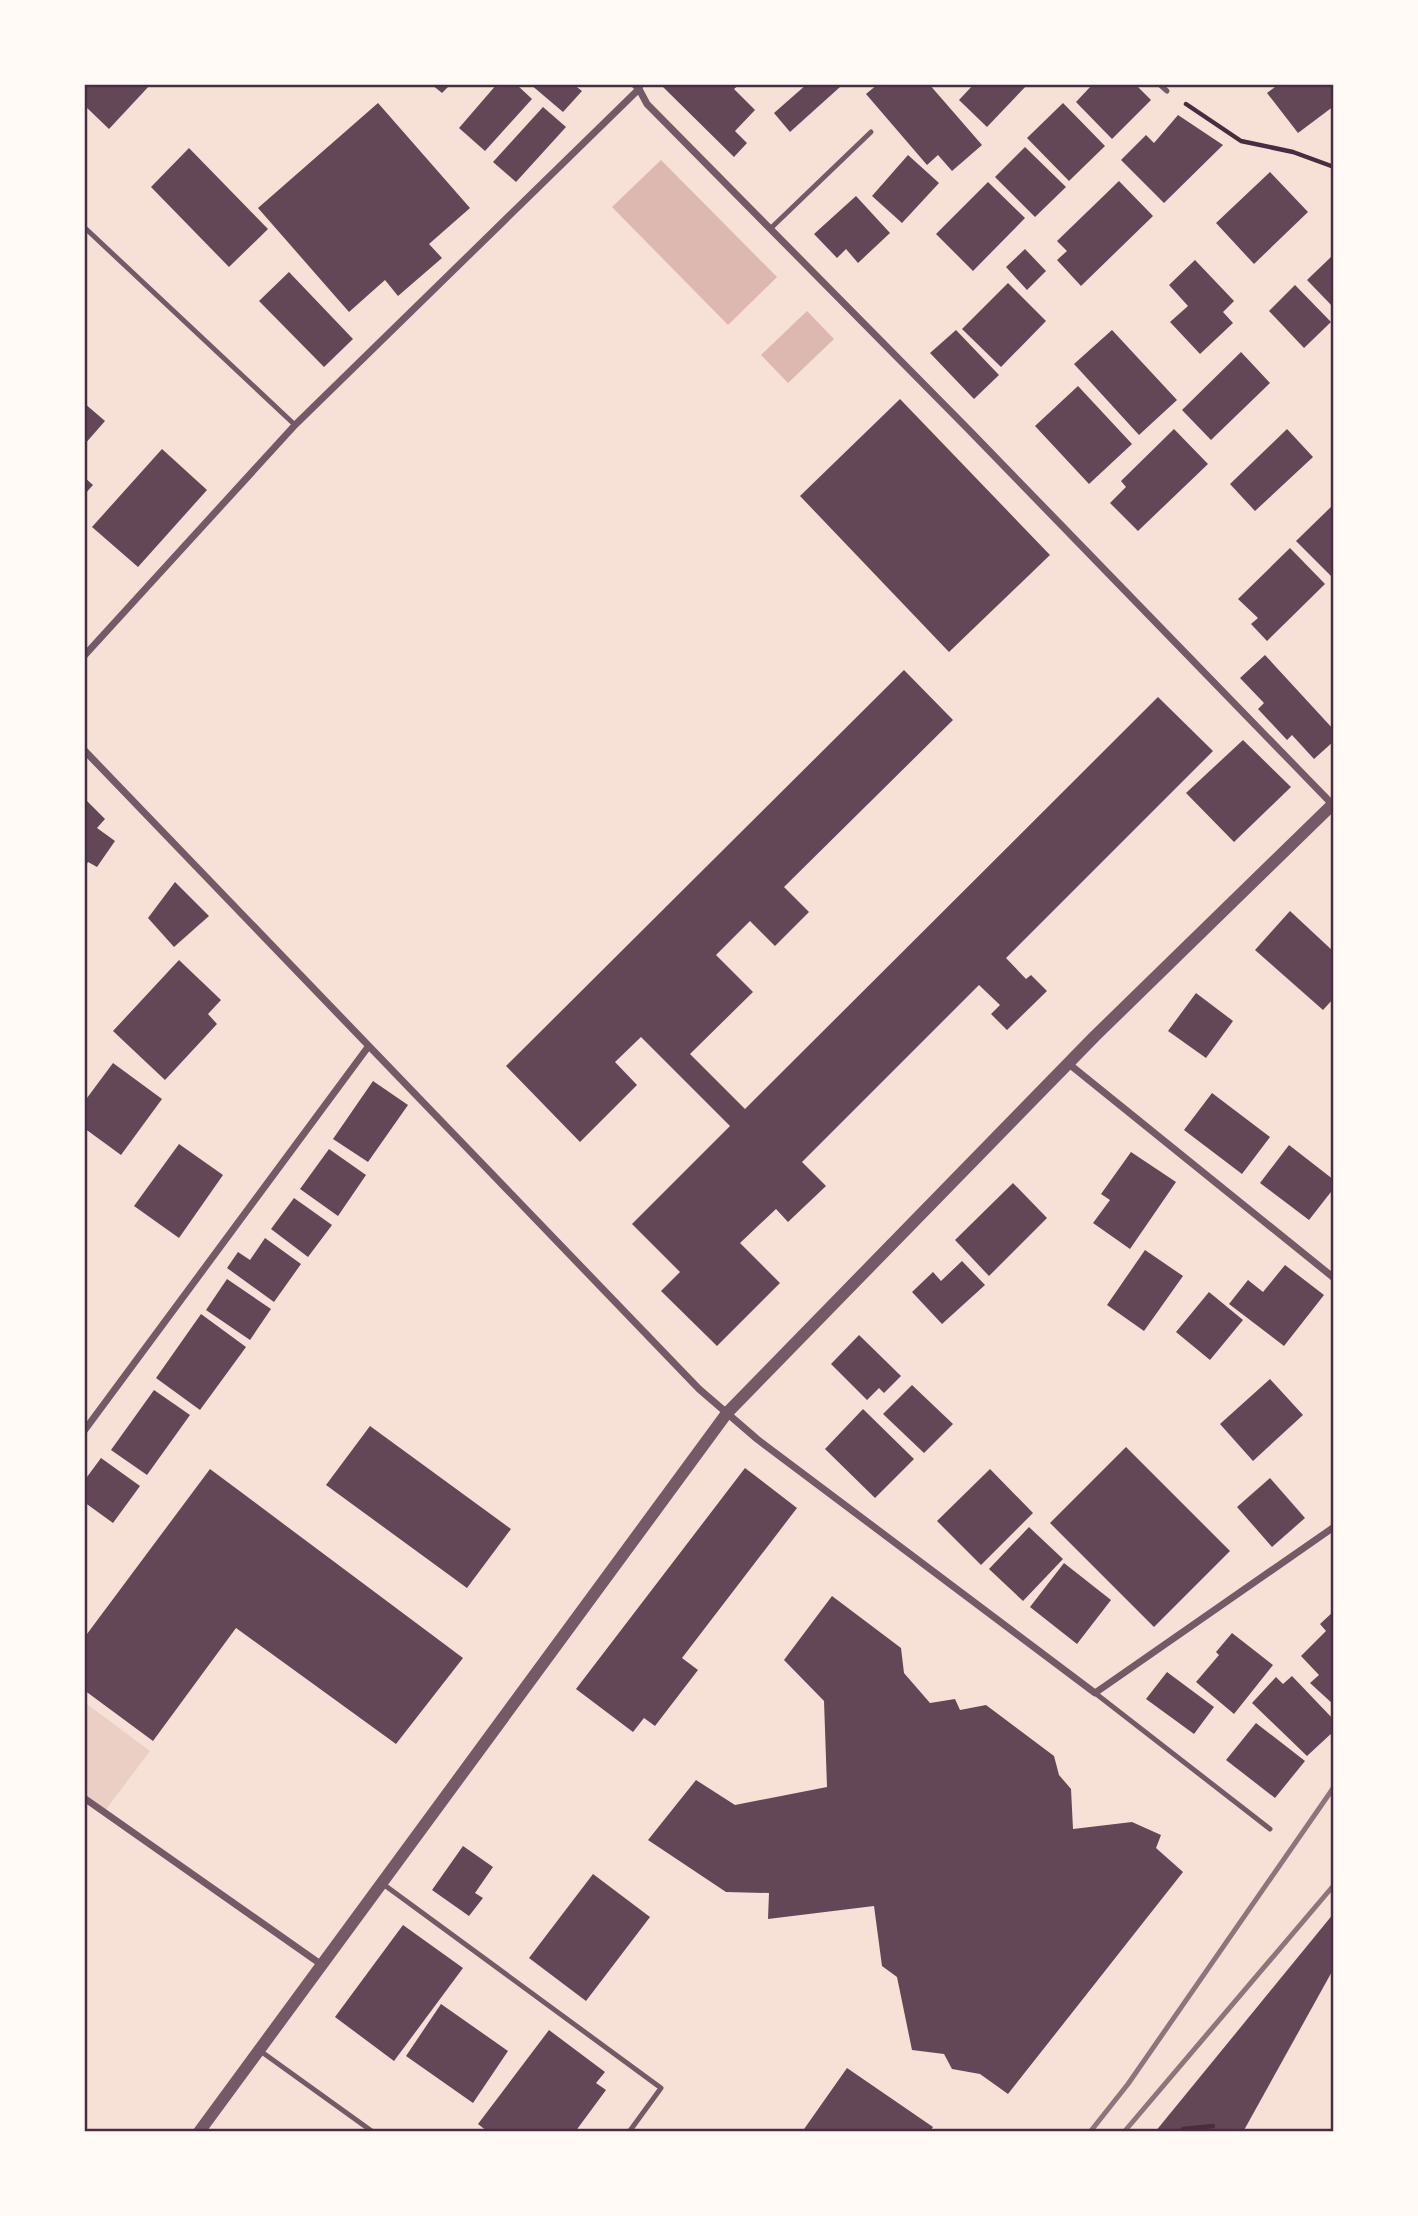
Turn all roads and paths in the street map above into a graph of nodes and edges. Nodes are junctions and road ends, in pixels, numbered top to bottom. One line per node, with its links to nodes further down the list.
1 (1159, 84): 3 (lane)
2 (638, 86): 7 (street); 8 (street)
3 (1167, 91): 5 (path)
4 (871, 132): 7 (lane)
5 (1334, 167)
6 (84, 227): 8 (lane)
7 (770, 229): 11 (street)
8 (295, 425): 9 (street)
9 (84, 656)
10 (84, 750): 12 (street)
11 (1333, 804): 13 (street)
12 (368, 1047): 15 (street); 16 (street)
13 (1069, 1064): 14 (street); 15 (street)
14 (1334, 1278)
15 (727, 1413): 18 (street); 21 (street)
16 (84, 1431)
17 (1334, 1527): 18 (street)
18 (1095, 1693): 20 (lane)
19 (84, 1798): 22 (street)
20 (1270, 1829)
21 (382, 1883): 22 (street); 27 (lane)
22 (322, 1965): 23 (street)
23 (259, 2050): 25 (street); 26 (lane)
24 (1213, 2126): 28 (path)
25 (199, 2132)
26 (373, 2132)
27 (629, 2132)
28 (1183, 2132)

